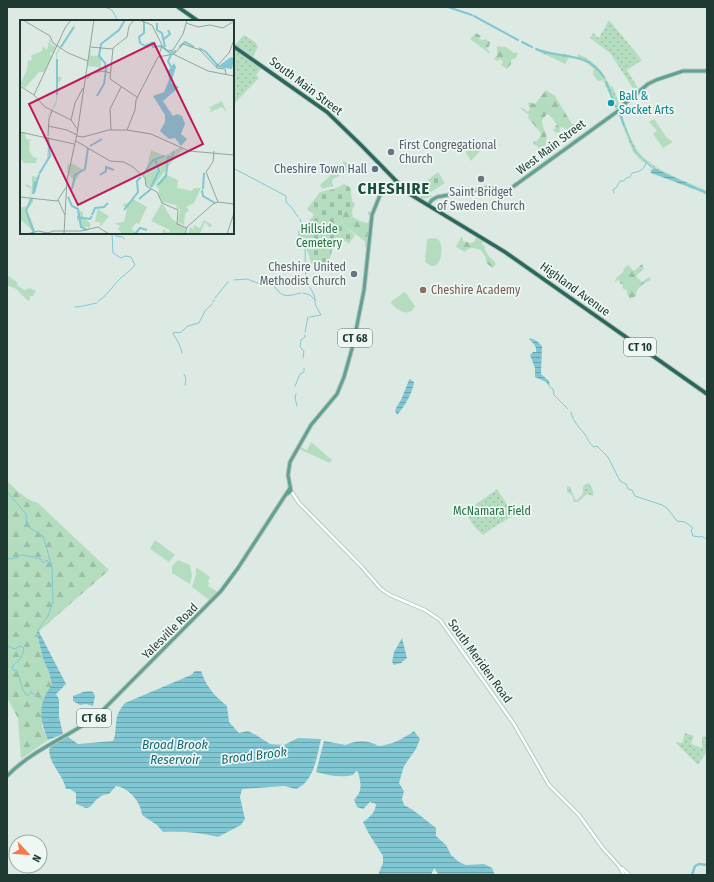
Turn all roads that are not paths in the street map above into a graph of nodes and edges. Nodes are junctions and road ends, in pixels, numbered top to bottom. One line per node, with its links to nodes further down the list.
1 (178, 7): 2 (highway)
2 (197, 20)
3 (234, 47): 5 (highway, South Main Street / CT 10)
4 (707, 71): 6 (main road, West Main Street)
5 (396, 181): 6 (highway, CT 10); 8 (main road, CT 68)
6 (428, 205): 7 (highway, Highland Avenue / CT 10)
7 (707, 394)
8 (290, 490): 9 (main road, Yalesville Road / CT 68); 10 (main road, South Meriden Road)
9 (7, 776)
10 (620, 868): 11 (main road, South Meriden Road); 12 (main road)
11 (624, 875)
12 (628, 875)

